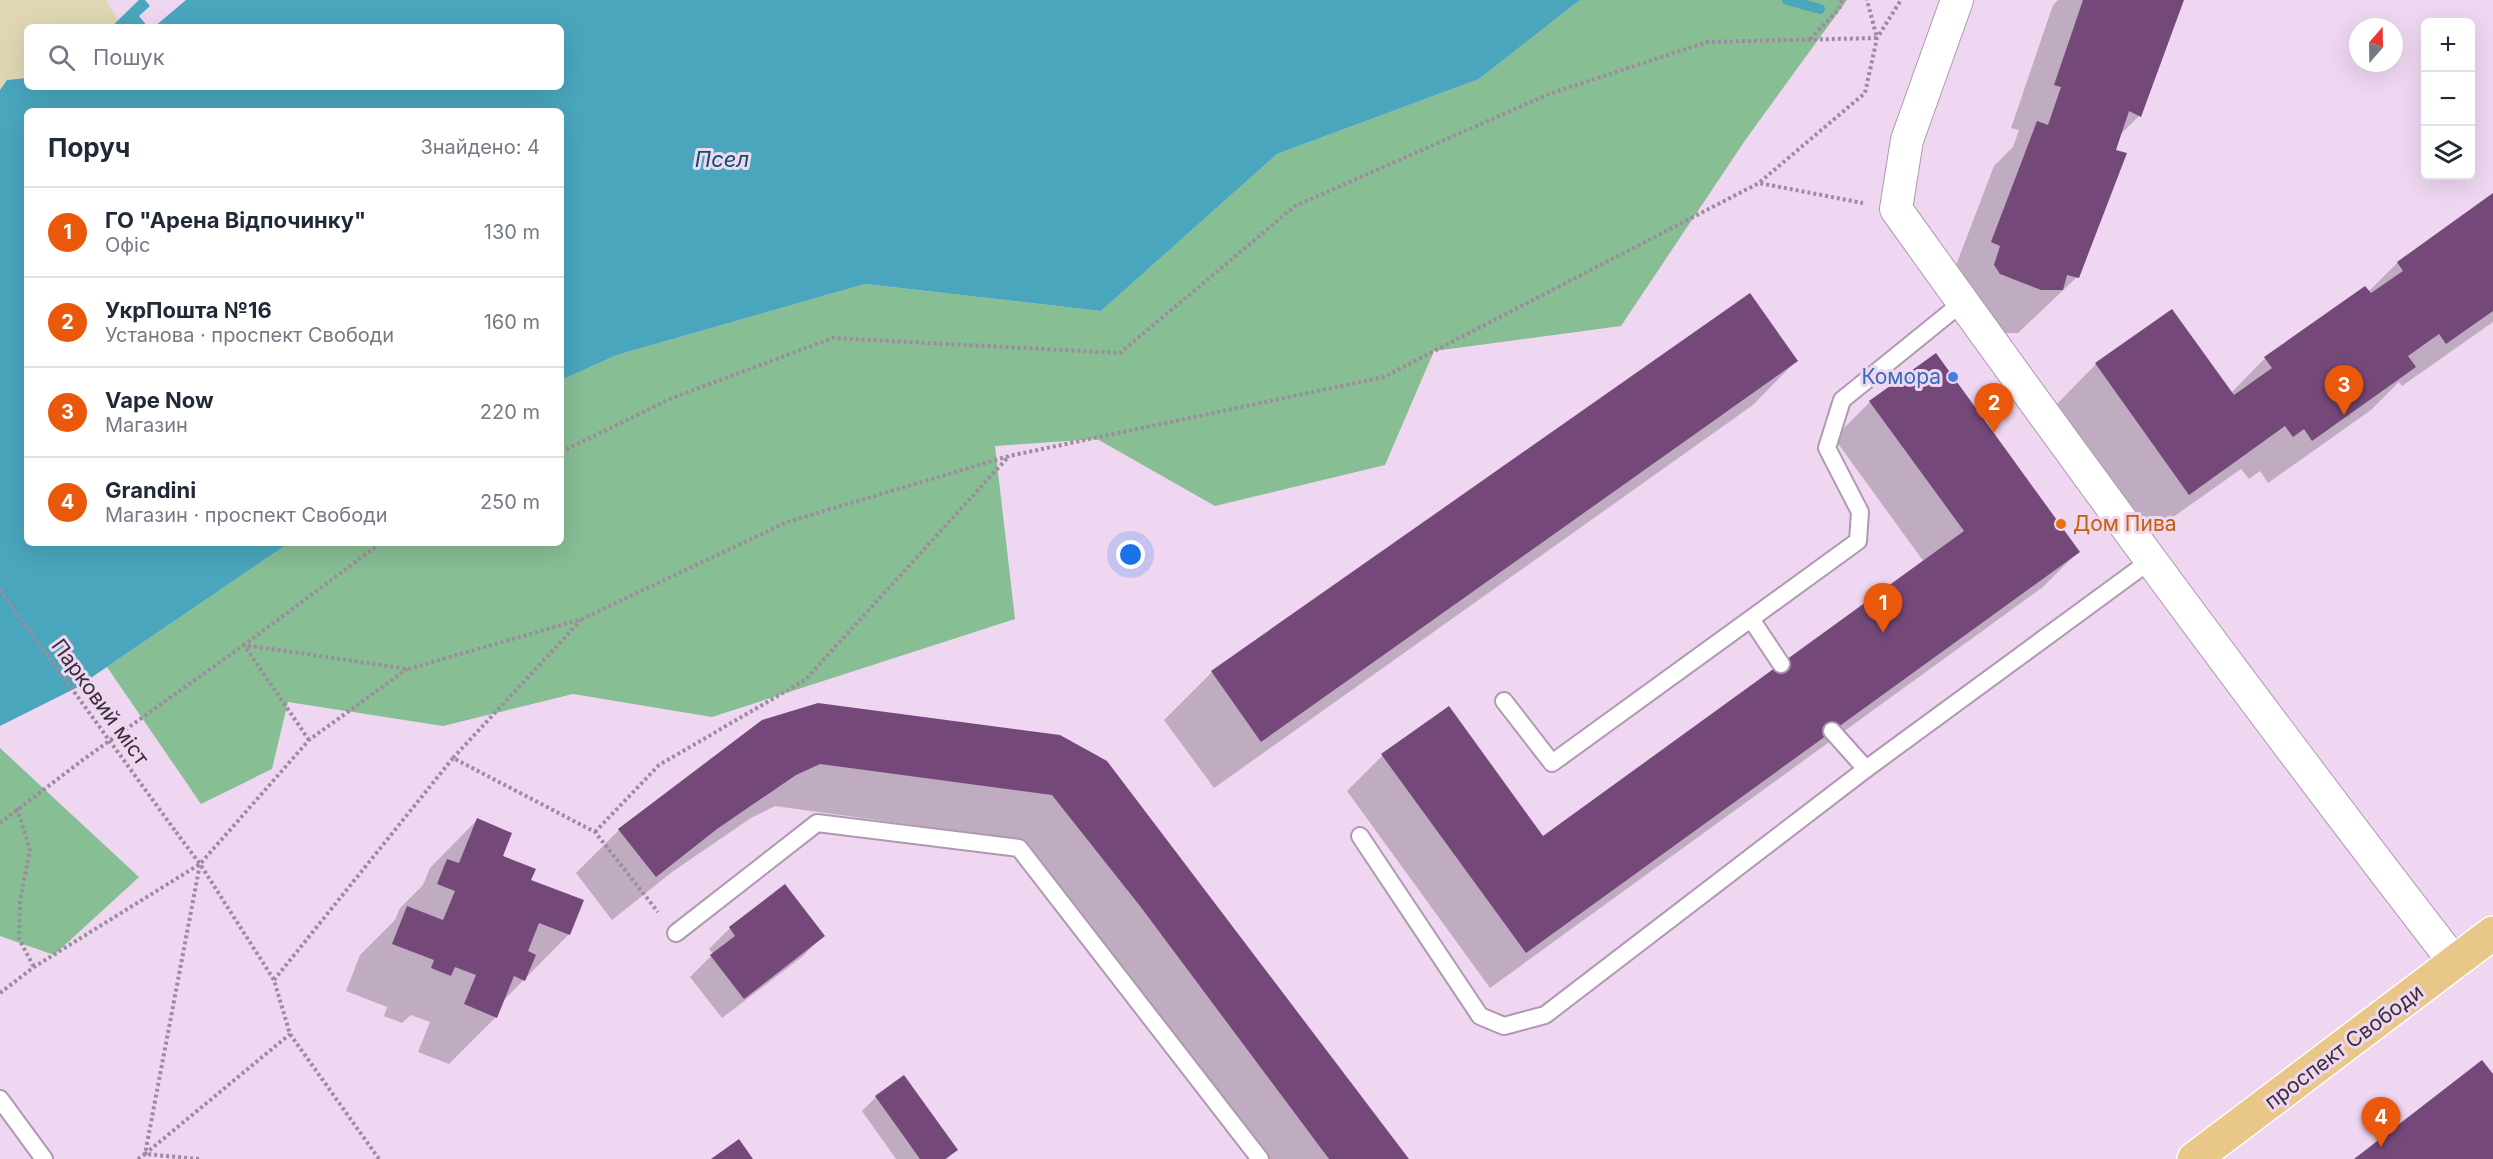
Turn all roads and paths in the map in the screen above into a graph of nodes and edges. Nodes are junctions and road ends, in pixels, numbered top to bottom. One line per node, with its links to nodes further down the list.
1 (1842, 0): 6 (path)
2 (1867, 0): 5 (path)
3 (1901, 0): 5 (path)
4 (1957, 0): 8 (street)
5 (1877, 38): 6 (path); 7 (path)
6 (1809, 39): 10 (path)
7 (1760, 183): 8 (path); 11 (path)
8 (1896, 209): 9 (street)
9 (1963, 303): 13 (street); 16 (lane)
10 (564, 451)
11 (1010, 456): 15 (path); 27 (path)
12 (377, 546): 17 (path)
13 (2151, 560): 24 (lane); 32 (street)
14 (0, 590): 29 (path, Парковий міст, bridge)
15 (582, 619): 19 (path); 23 (path)
16 (1751, 619): 18 (lane); 20 (lane)
17 (244, 645): 19 (path); 22 (path); 25 (path)
18 (1780, 664)
19 (408, 669): 22 (path)
20 (1504, 701)
21 (1832, 731): 24 (lane)
22 (309, 740): 29 (path)
23 (453, 758): 27 (path); 34 (path)
24 (1866, 769): 28 (lane)
25 (17, 808): 26 (path); 33 (path)
26 (0, 823)
27 (595, 832): 30 (path)
28 (1360, 836)
29 (201, 864): 33 (path); 34 (path, Парковий міст); 38 (path)
30 (676, 933): 43 (lane)
31 (2493, 933): 32 (main road, проспект Свободи)
32 (2455, 963): 44 (main road, проспект Свободи)
33 (34, 967): 35 (path)
34 (274, 980): 36 (path, Парковий міст)
35 (0, 993)
36 (290, 1034): 38 (path); 42 (path, Парковий міст)
37 (0, 1099): 39 (lane)
38 (145, 1154): 40 (path); 41 (path)
39 (44, 1159)
40 (138, 1159)
41 (199, 1159)
42 (379, 1159)
43 (1260, 1159)
44 (2194, 1159)

